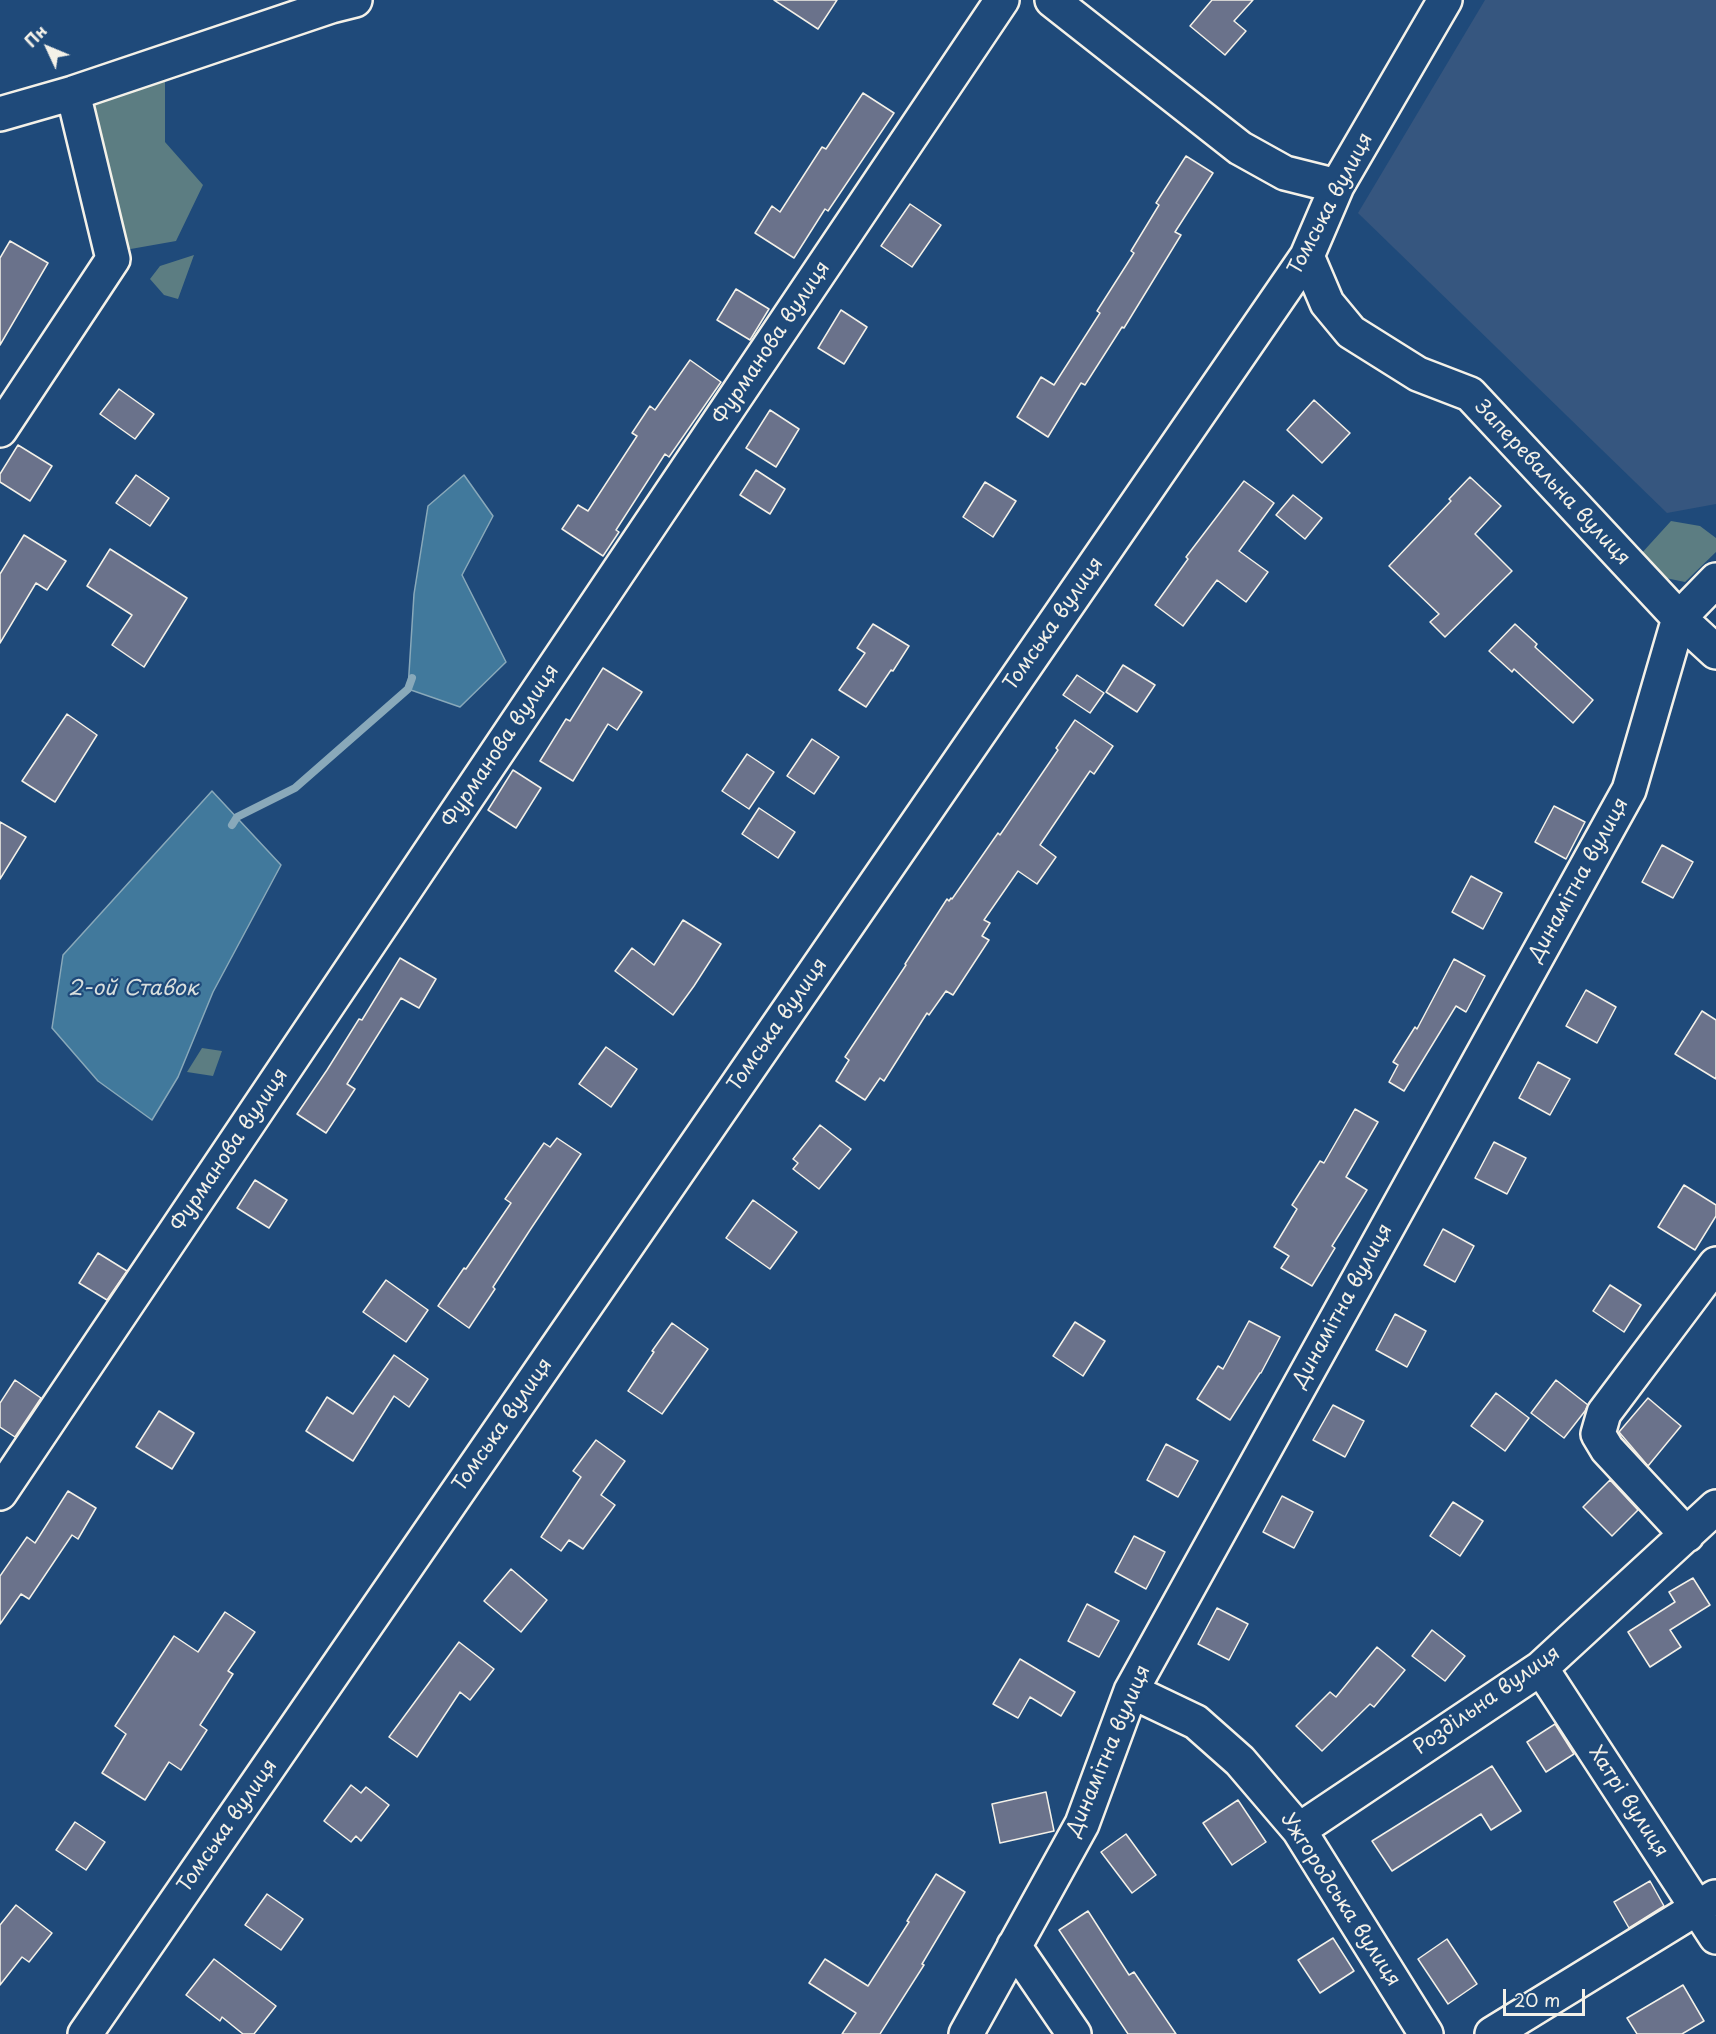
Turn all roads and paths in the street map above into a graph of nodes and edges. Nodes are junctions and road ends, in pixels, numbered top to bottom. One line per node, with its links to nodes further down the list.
1 (355, 0): 5 (street)
2 (1002, 0): 14 (street, Фурманова вулиця)
3 (1052, 0): 7 (street)
4 (1445, 0): 7 (street, Томська вулиця)
5 (74, 93): 6 (street); 9 (street)
6 (0, 114)
7 (1337, 186): 8 (street, Томська вулиця)
8 (1308, 256): 11 (street, Заперевальна вулиця); 23 (street, Томська вулиця)
9 (0, 430)
10 (1716, 580): 11 (street, Динамітна вулиця)
11 (1679, 618): 12 (street, Заперевальна вулиця); 18 (street, Динамітна вулиця)
12 (1716, 652)
13 (1716, 1264): 16 (street)
14 (0, 1492)
15 (1716, 1507): 16 (street, Роздільна вулиця)
16 (1687, 1535): 17 (street, Роздільна вулиця)
17 (1541, 1668): 19 (street, Роздільна вулиця); 20 (street, Хатрі вулиця)
18 (1131, 1691): 19 (street, Ужгородська вулиця); 22 (street, Динамітна вулиця)
19 (1299, 1830): 26 (street, Ужгородська вулиця)
20 (1706, 1902): 21 (street, Хатрі вулиця); 27 (street)
21 (1716, 1937)
22 (1014, 1946): 24 (street, Динамітна вулиця); 25 (street)
23 (85, 2034)
24 (966, 2034)
25 (1074, 2034)
26 (1426, 2034)
27 (1492, 2034)

